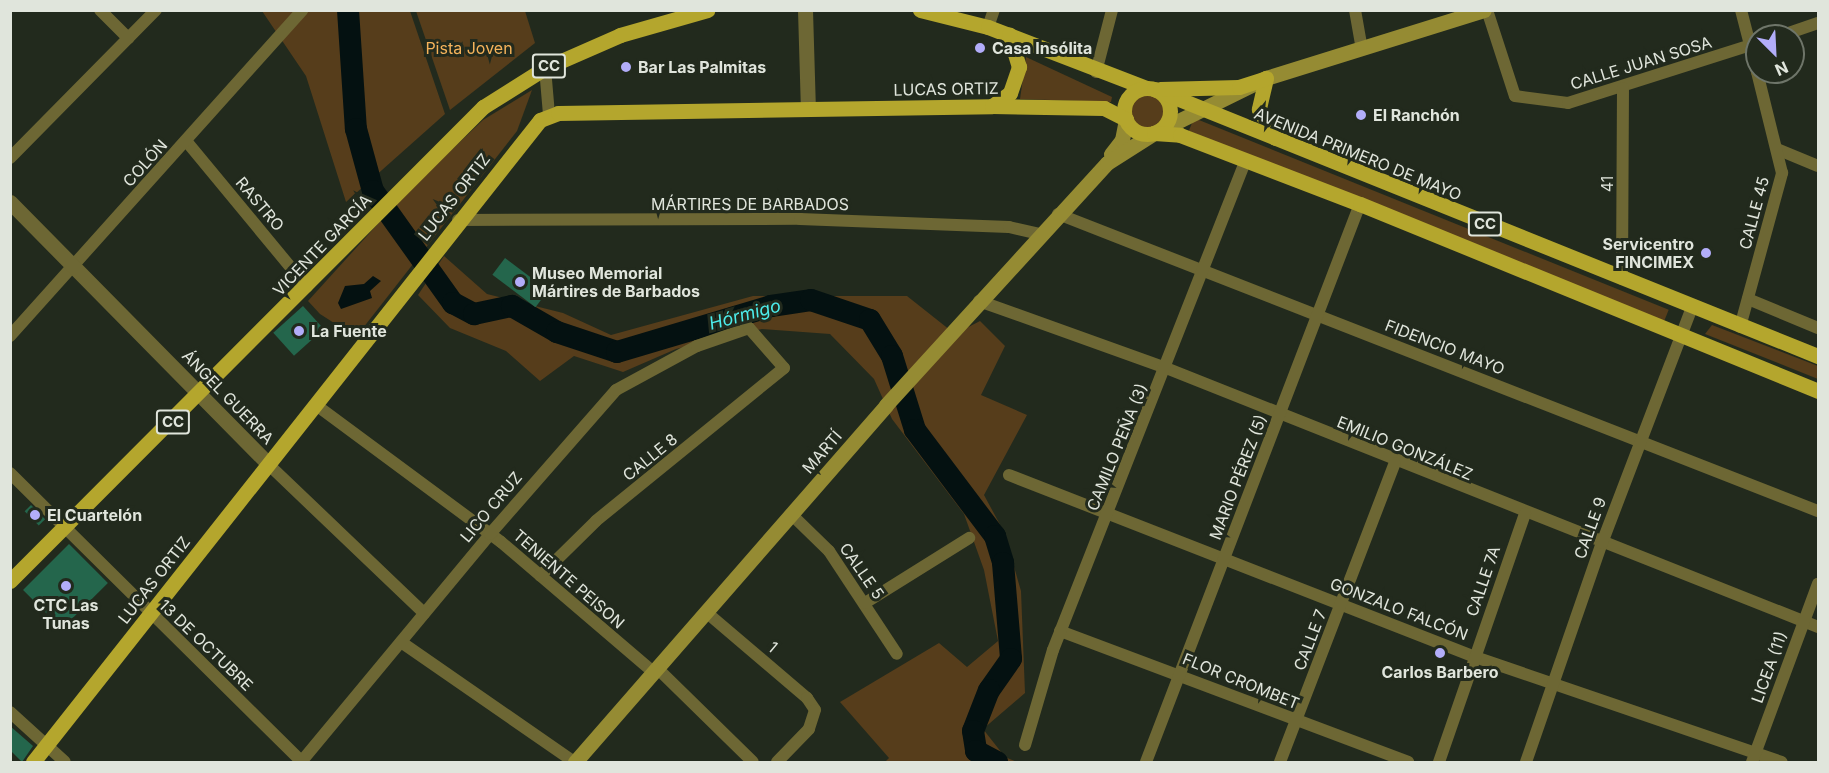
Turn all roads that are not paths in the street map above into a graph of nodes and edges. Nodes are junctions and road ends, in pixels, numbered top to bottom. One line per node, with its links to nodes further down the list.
1 (100, 10): 13 (street)
2 (156, 10): 13 (street)
3 (302, 10): 29 (street, COLÓN)
4 (708, 10): 16 (main road, VICENTE GARCÍA / CC)
5 (805, 10): 23 (street)
6 (920, 10): 11 (main road, CC)
7 (994, 10): 11 (street)
8 (1112, 10): 17 (street)
9 (1355, 10): 15 (street)
10 (1477, 12): 15 (main road, MARTÍ); 21 (street, CALLE JUAN SOSA)
11 (988, 27): 12 (main road, CC)
12 (1009, 35): 17 (main road, CC); 22 (main road)
13 (128, 38): 31 (street)
14 (1745, 47): 21 (street, CALLE JUAN SOSA)
15 (1362, 48): 18 (main road, MARTÍ)
16 (545, 68): 25 (street); 43 (main road, VICENTE GARCÍA / CC)
17 (1096, 72): 20 (main road, CC)
18 (1266, 78): 20 (main road); 24 (main road, MARTÍ); 28 (main road)
19 (1760, 84): 30 (street, CALLE 45)
20 (1150, 88): 24 (main road, AVENIDA PRIMERO DE MAYO / CC); 26 (main road); 27 (main road)
21 (1623, 88): 42 (street, 41)
22 (992, 106): 23 (main road, LUCAS ORTIZ); 26 (main road, LUCAS ORTIZ)
23 (808, 109): 25 (main road, LUCAS ORTIZ)
24 (1199, 110): 27 (main road, MARTÍ); 28 (main road, AVENIDA PRIMERO DE MAYO / CC)
25 (549, 115): 38 (main road, LUCAS ORTIZ)
26 (1126, 119): 27 (main road); 34 (main road, MARTÍ)
27 (1154, 132): 32 (main road); 34 (main road, MARTÍ)
28 (1276, 140): 42 (main road, AVENIDA PRIMERO DE MAYO / CC)
29 (187, 142): 40 (street, COLÓN); 43 (street, RASTRO)
30 (1777, 149): 33 (street); 44 (street, CALLE 45)
31 (10, 158)
32 (1245, 162): 36 (main road); 41 (street, CAMILO PEÑA (3))
33 (1818, 166)
34 (1100, 169): 37 (main road, MARTÍ)
35 (10, 202): 40 (street, ÁNGEL GUERRA)
36 (1360, 204): 47 (street, MARIO PÉREZ (5)); 50 (main road)
37 (1058, 214): 39 (main road, MARTÍ); 41 (street, FIDENCIO MAYO)
38 (459, 220): 39 (street, MÁRTIRES DE BARBADOS); 57 (main road, LUCAS ORTIZ)
39 (1040, 234): 45 (main road, MARTÍ)
40 (73, 266): 51 (street, COLÓN); 56 (street, ÁNGEL GUERRA)
41 (1205, 268): 47 (street, FIDENCIO MAYO); 54 (street, CAMILO PEÑA (3))
42 (1622, 279): 46 (main road, AVENIDA PRIMERO DE MAYO / CC)
43 (307, 287): 56 (main road, VICENTE GARCÍA / CC)
44 (1748, 299): 48 (street, CALLE 45); 49 (street)
45 (979, 301): 54 (street, EMILIO GONZÁLEZ); 66 (main road, MARTÍ)
46 (1692, 308): 48 (main road, AVENIDA PRIMERO DE MAYO / CC); 50 (street, CALLE 9)
47 (1317, 315): 58 (street, MARIO PÉREZ (5)); 59 (street, FIDENCIO MAYO)
48 (1740, 327): 52 (main road, AVENIDA PRIMERO DE MAYO / CC)
49 (1818, 328)
50 (1679, 335): 55 (main road); 59 (street, CALLE 9)
51 (10, 336)
52 (1818, 356)
53 (784, 368): 69 (street, LICO CRUZ); 73 (street, CALLE 8)
54 (1166, 368): 58 (street, EMILIO GONZÁLEZ); 67 (street, CAMILO PEÑA (3))
55 (1818, 390)
56 (201, 395): 61 (street, ÁNGEL GUERRA); 68 (main road, VICENTE GARCÍA / CC)
57 (316, 405): 61 (main road, LUCAS ORTIZ); 69 (street, TENIENTE PEISON)
58 (1279, 415): 60 (street, EMILIO GONZÁLEZ); 72 (street, MARIO PÉREZ (5))
59 (1640, 440): 64 (street, FIDENCIO MAYO); 71 (street, CALLE 9)
60 (1395, 463): 65 (street, EMILIO GONZÁLEZ); 77 (street, CALLE 7)
61 (268, 464): 79 (street, ÁNGEL GUERRA); 80 (main road, LUCAS ORTIZ)
62 (10, 473): 68 (street, 13 DE OCTUBRE)
63 (1009, 475): 67 (street, GONZALO FALCÓN)
64 (1818, 511)
65 (1525, 513): 71 (street, EMILIO GONZÁLEZ); 86 (street, CALLE 7A)
66 (791, 514): 76 (street, CALLE 5); 78 (main road, MARTÍ)
67 (1108, 514): 72 (street, GONZALO FALCÓN); 83 (street, CAMILO PEÑA (3))
68 (63, 528): 74 (main road, VICENTE GARCÍA / CC); 80 (street, 13 DE OCTUBRE)
69 (490, 534): 73 (street, TENIENTE PEISON); 79 (street, LICO CRUZ)
70 (969, 538): 76 (street)
71 (1602, 543): 81 (street, EMILIO GONZÁLEZ); 89 (street, CALLE 9)
72 (1223, 560): 77 (street, GONZALO FALCÓN); 88 (street, MARIO PÉREZ (5))
73 (540, 576): 87 (street, TENIENTE PEISON)
74 (10, 581)
75 (1818, 584): 81 (street, LICEA (11))
76 (865, 603): 85 (street, CALLE 5)
77 (1341, 604): 86 (street, GONZALO FALCÓN); 91 (street, CALLE 7)
78 (706, 612): 87 (main road, MARTÍ); 100 (street, 1)
79 (424, 613): 84 (street, LICO CRUZ)
80 (150, 614): 92 (main road, LUCAS ORTIZ); 97 (street, 13 DE OCTUBRE)
81 (1804, 622): 82 (street, EMILIO GONZÁLEZ); 94 (street, LICEA (11))
82 (1818, 627)
83 (1060, 631): 88 (street, FLOR CROMBET); 93 (street, CAMILO PEÑA (3))
84 (401, 642): 97 (street, LICO CRUZ); 98 (street)
85 (897, 654)
86 (1474, 657): 89 (street, GONZALO FALCÓN); 104 (street, CALLE 7A)
87 (655, 670): 98 (main road, MARTÍ); 99 (street, TENIENTE PEISON)
88 (1180, 674): 91 (street, FLOR CROMBET); 101 (street, MARIO PÉREZ (5))
89 (1552, 684): 94 (street, GONZALO FALCÓN); 105 (street, CALLE 9)
90 (10, 712): 92 (street)
91 (1296, 721): 102 (street, CALLE 7); 103 (street, FLOR CROMBET)
92 (46, 745): 95 (main road, LUCAS ORTIZ); 96 (street)
93 (1025, 745)
94 (1753, 758): 106 (street, GONZALO FALCÓN)
95 (33, 762)
96 (65, 762)
97 (302, 762)
98 (575, 762)
99 (753, 762)
100 (777, 762)
101 (1146, 762)
102 (1280, 762)
103 (1408, 762)
104 (1439, 762)
105 (1526, 762)
106 (1781, 762)

